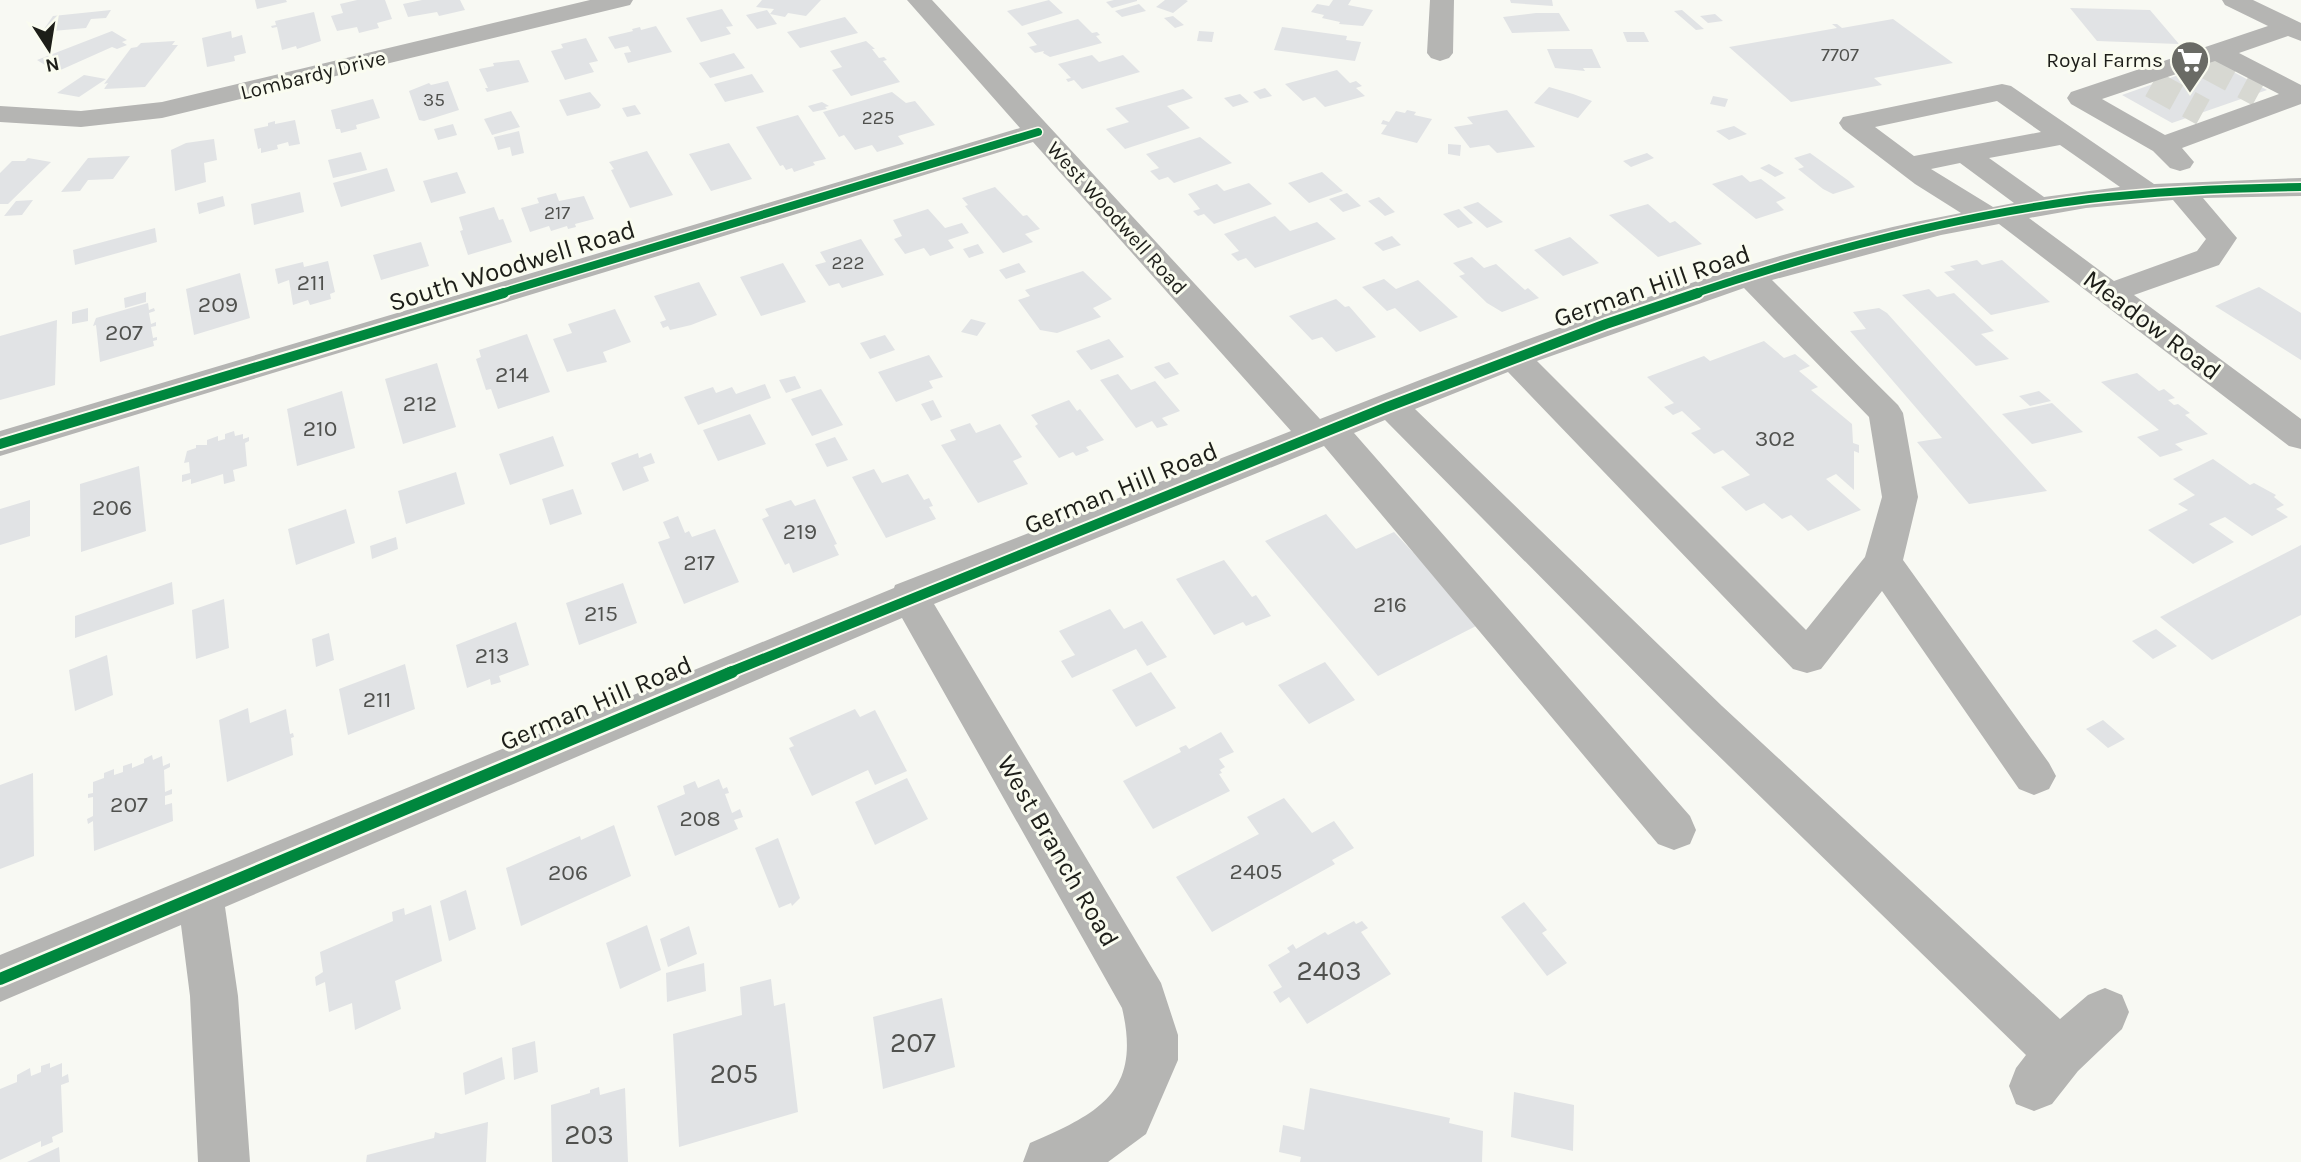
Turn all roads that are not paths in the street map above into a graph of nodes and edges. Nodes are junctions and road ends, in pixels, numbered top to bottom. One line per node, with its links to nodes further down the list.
1 (621, 0): 9 (street, Lombardy Drive)
2 (919, 0): 10 (street, West Woodwell Road)
3 (1442, 0): 6 (street)
4 (2234, 0): 5 (street)
5 (2295, 30): 7 (street)
6 (1440, 53)
7 (2196, 63): 8 (street); 12 (street)
8 (2273, 99): 12 (street)
9 (0, 114)
10 (1038, 132): 22 (street, West Woodwell Road); 24 (street, South Woodwell Road)
11 (2065, 136): 13 (street); 14 (street); 16 (street)
12 (2163, 145): 16 (street)
13 (1965, 154): 14 (street); 17 (street)
14 (1909, 166): 17 (street)
15 (2301, 187): 16 (street, German Hill Road)
16 (2179, 192): 17 (street, German Hill Road); 19 (street)
17 (2009, 212): 18 (street, German Hill Road); 19 (street, Meadow Road)
18 (1750, 276): 20 (street, German Hill Road); 25 (street)
19 (2110, 293): 23 (street, Meadow Road)
20 (1514, 358): 21 (street, German Hill Road); 25 (street)
21 (1391, 406): 22 (street, German Hill Road); 31 (street)
22 (1323, 433): 26 (street, German Hill Road); 28 (street, West Woodwell Road)
23 (2301, 437)
24 (0, 444)
25 (1883, 562): 27 (street)
26 (909, 596): 29 (street, German Hill Road); 33 (street, West Branch Road)
27 (2034, 776)
28 (1674, 830)
29 (200, 895): 30 (street, German Hill Road); 32 (street)
30 (0, 979)
31 (2105, 1012)
32 (224, 1162)
33 (1049, 1162)

